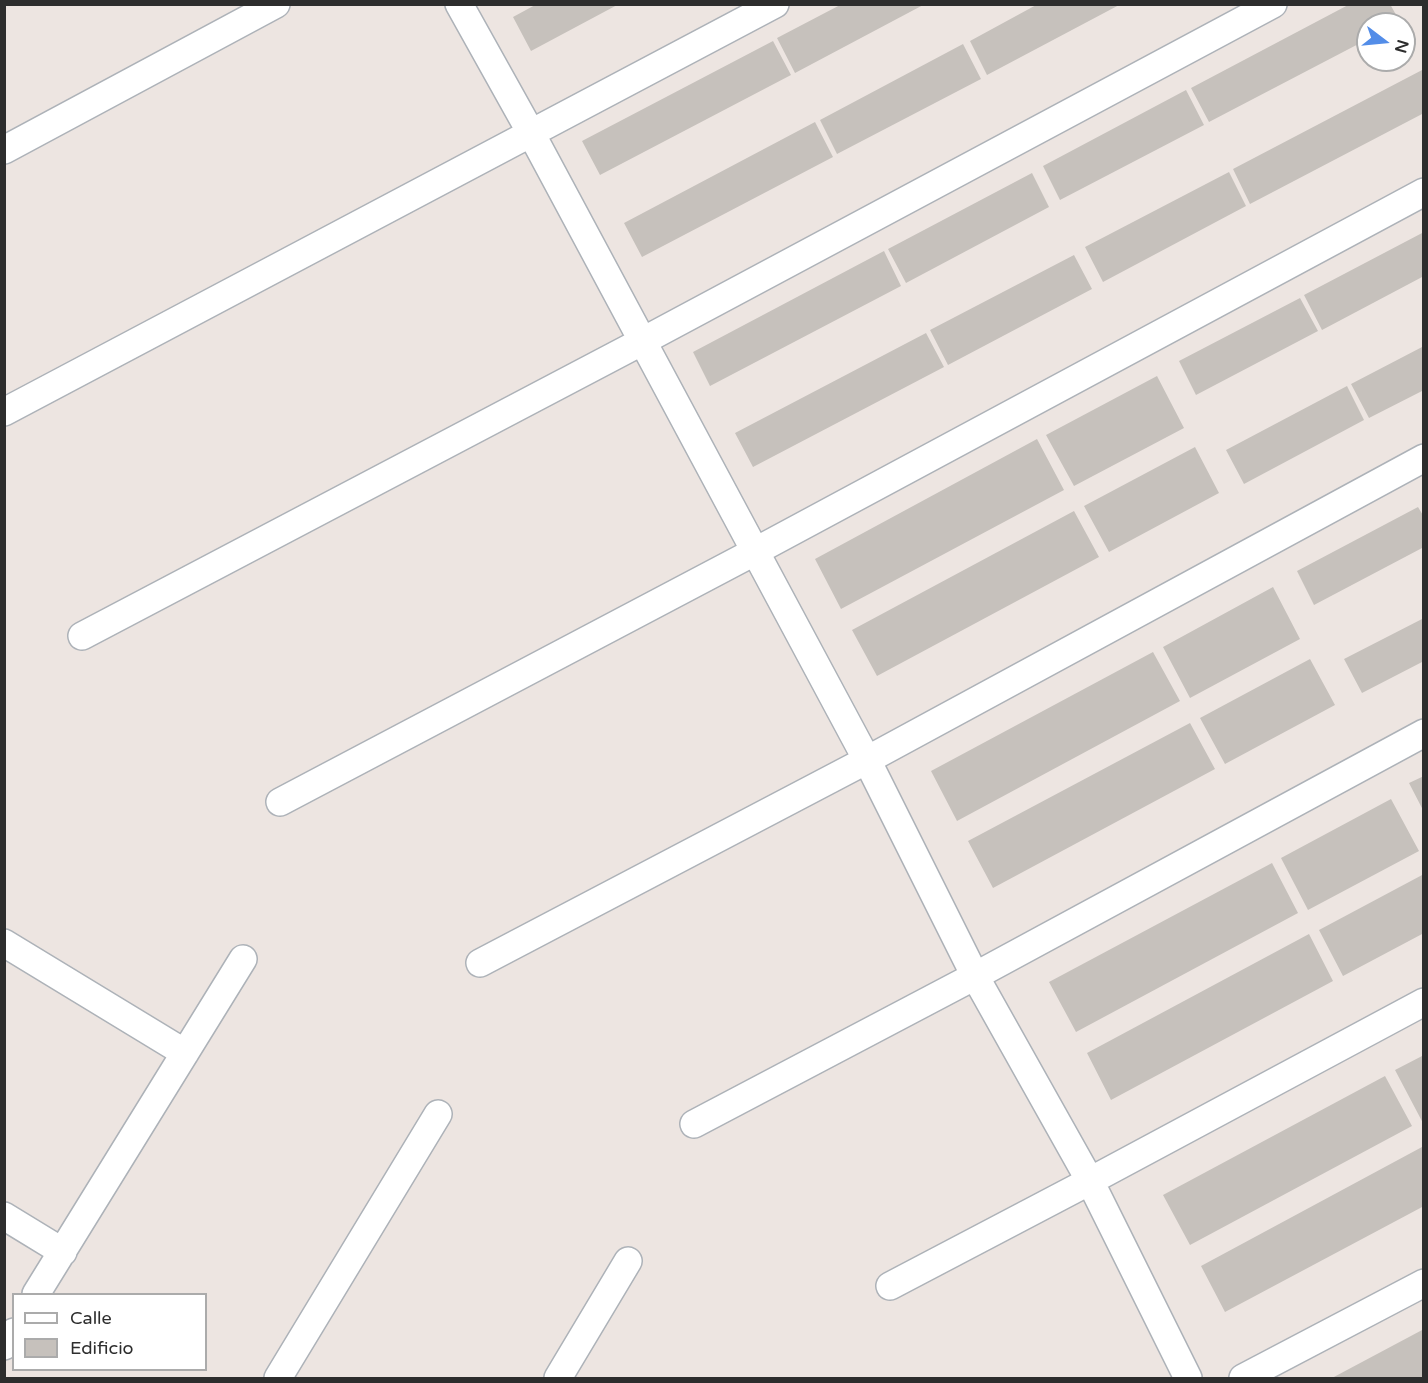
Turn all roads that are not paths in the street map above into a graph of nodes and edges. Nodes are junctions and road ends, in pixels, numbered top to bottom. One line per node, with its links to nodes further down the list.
1 (276, 4): 6 (street)
2 (459, 4): 5 (street)
3 (775, 4): 5 (street)
4 (1273, 4): 8 (street)
5 (531, 133): 8 (street); 9 (street)
6 (4, 150)
7 (1424, 192): 11 (street)
8 (641, 342): 11 (street); 12 (street)
9 (4, 412)
10 (1424, 458): 14 (street)
11 (754, 552): 14 (street); 15 (street)
12 (81, 636)
13 (1424, 733): 19 (street)
14 (867, 760): 18 (street); 19 (street)
15 (280, 802)
16 (4, 943): 21 (street)
17 (243, 959): 21 (street)
18 (480, 963)
19 (975, 976): 23 (street); 24 (street)
20 (1424, 1002): 24 (street)
21 (185, 1053): 26 (street)
22 (438, 1114): 31 (street)
23 (694, 1124)
24 (1090, 1181): 29 (street); 33 (street)
25 (4, 1216): 26 (street)
26 (63, 1252): 30 (street)
27 (628, 1261): 32 (street)
28 (1424, 1283): 34 (street)
29 (890, 1286)
30 (37, 1293)
31 (278, 1378)
32 (558, 1378)
33 (1188, 1378)
34 (1243, 1378)

